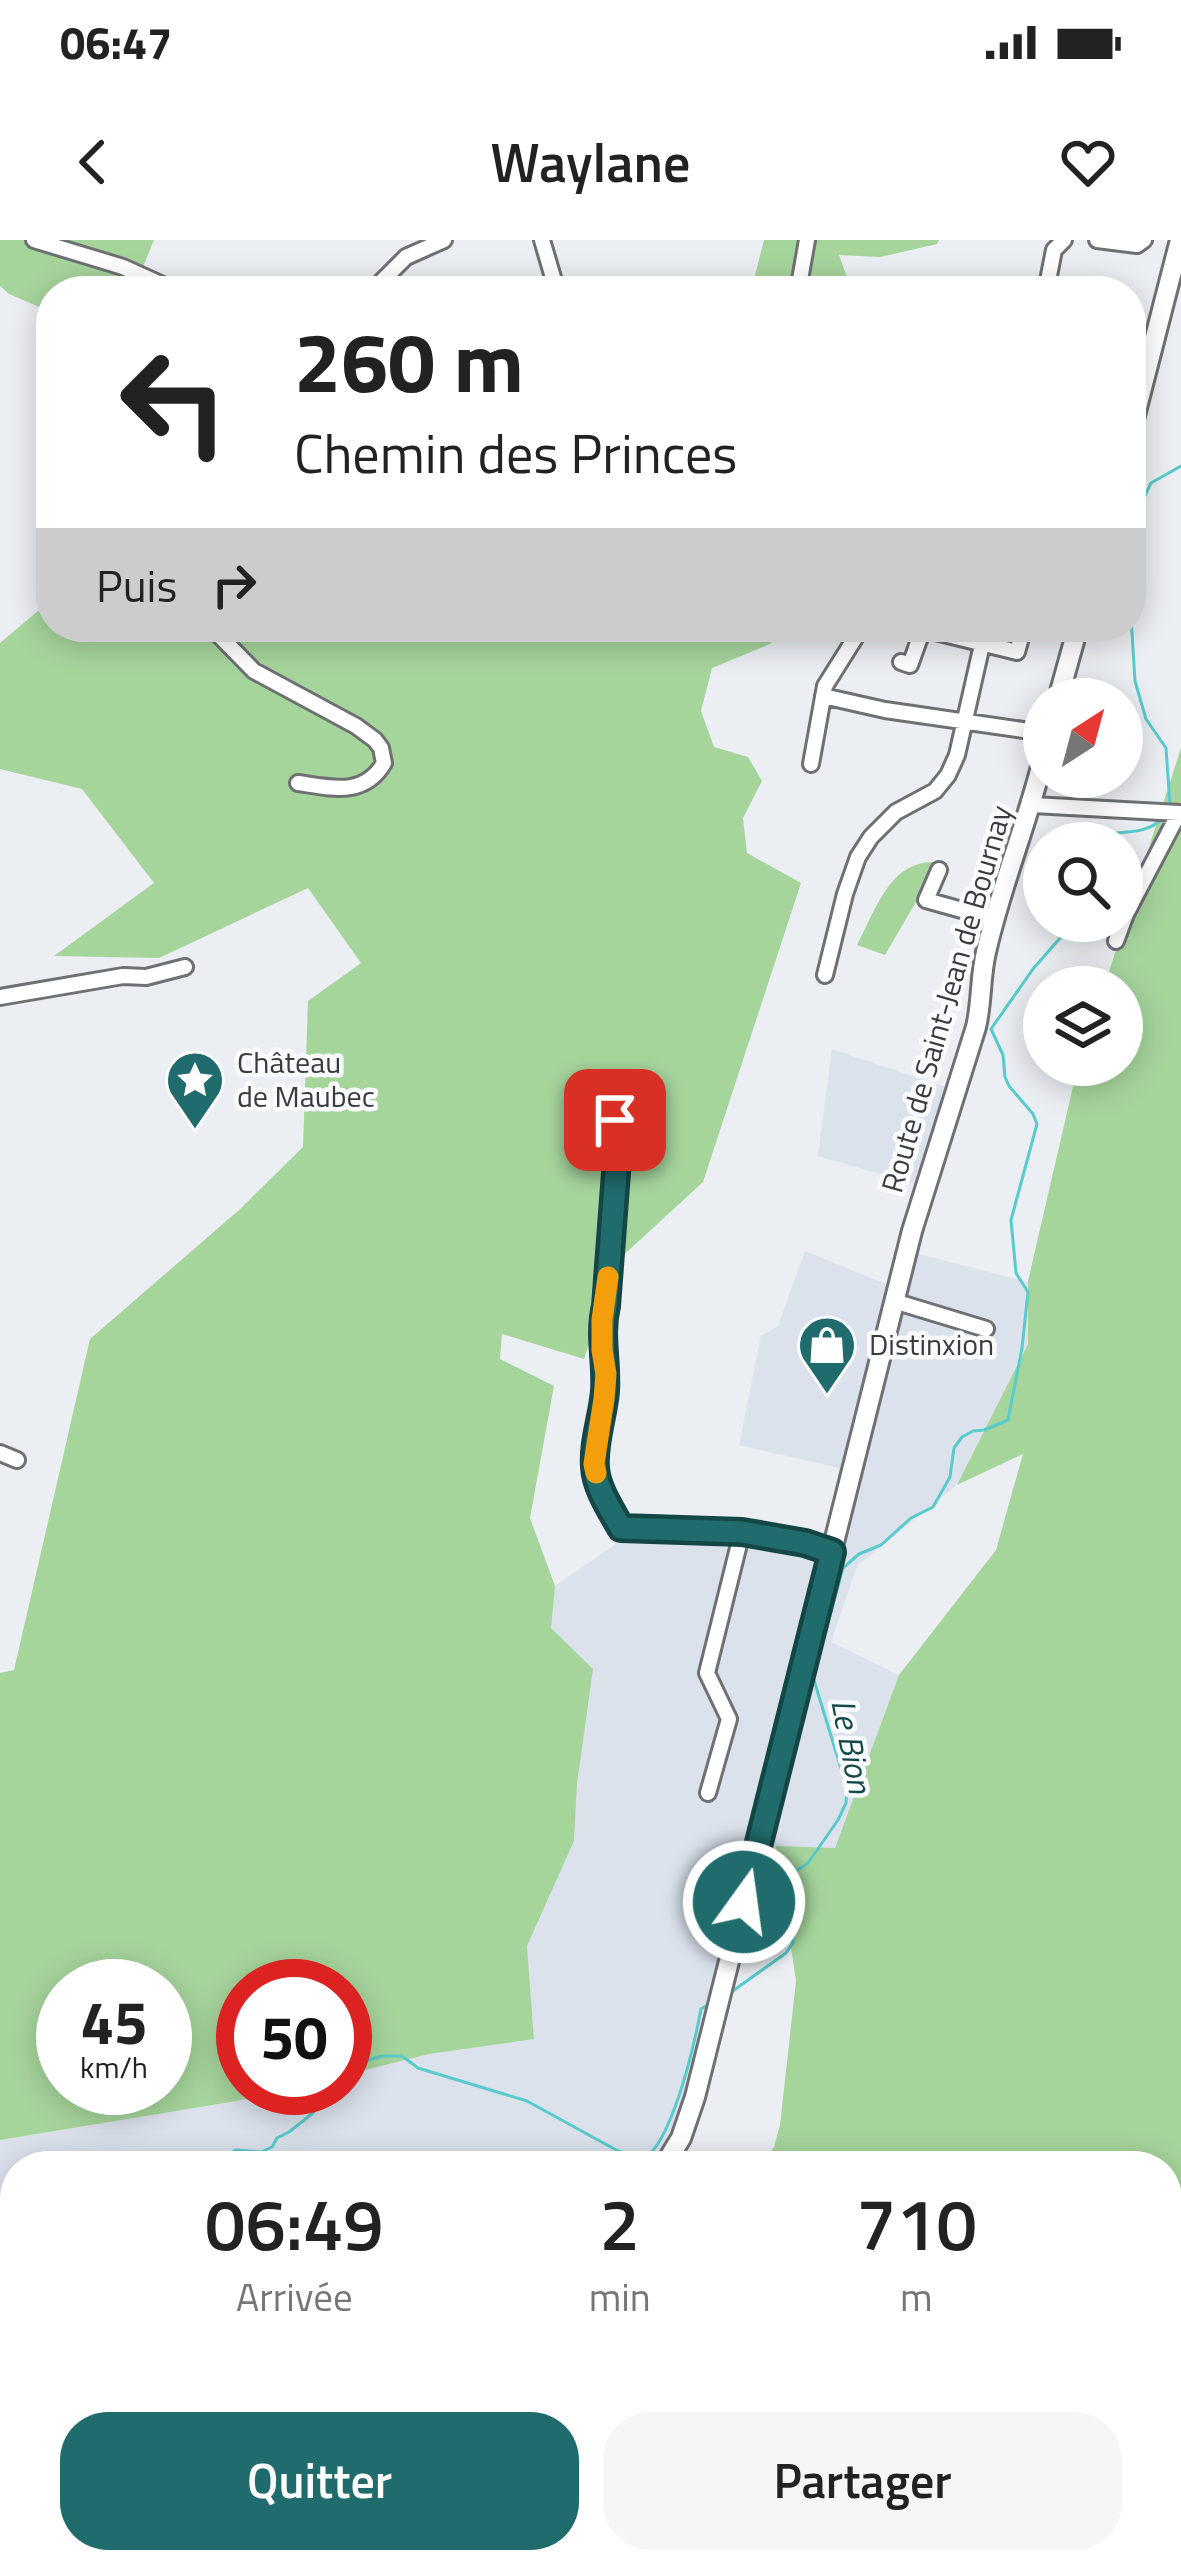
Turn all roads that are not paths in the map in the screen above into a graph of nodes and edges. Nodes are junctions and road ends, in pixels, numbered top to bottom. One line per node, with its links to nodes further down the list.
1 (34, 240): 9 (street)
2 (444, 240): 10 (street)
3 (542, 240): 11 (street)
4 (807, 240): 12 (street)
5 (1064, 240): 13 (street)
6 (1097, 240): 7 (street)
7 (1144, 240)
8 (1180, 240): 14 (main road)
9 (143, 276)
10 (387, 276)
11 (553, 276)
12 (801, 276)
13 (1049, 276)
14 (1146, 373)
15 (226, 642): 28 (street)
16 (853, 642): 24 (street)
17 (918, 642): 22 (street)
18 (974, 642): 21 (street)
19 (1020, 642): 21 (street)
20 (1074, 642): 23 (main road)
21 (982, 644): 25 (street)
22 (901, 662)
23 (1064, 678)
24 (823, 696): 25 (street); 27 (street)
25 (965, 721): 26 (street); 35 (street)
26 (1023, 730)
27 (811, 764)
28 (298, 783)
29 (1035, 798): 30 (main road, Route de Saint-Jean de Bournay)
30 (1033, 805): 32 (street); 33 (main road, Route de Saint-Jean de Bournay)
31 (940, 870): 33 (street)
32 (1143, 882)
33 (994, 920): 38 (main road, Route de Saint-Jean de Bournay)
34 (184, 967): 36 (street)
35 (825, 975)
36 (0, 997)
37 (615, 1120): 42 (street)
38 (896, 1302): 39 (street); 43 (main road, Route de Saint-Jean de Bournay)
39 (986, 1329)
40 (0, 1453): 41 (street)
41 (17, 1460)
42 (742, 1532): 43 (street); 44 (street)
43 (832, 1552): 45 (main road, Route de Saint-Jean de Bournay)
44 (708, 1793)
45 (673, 2151)

